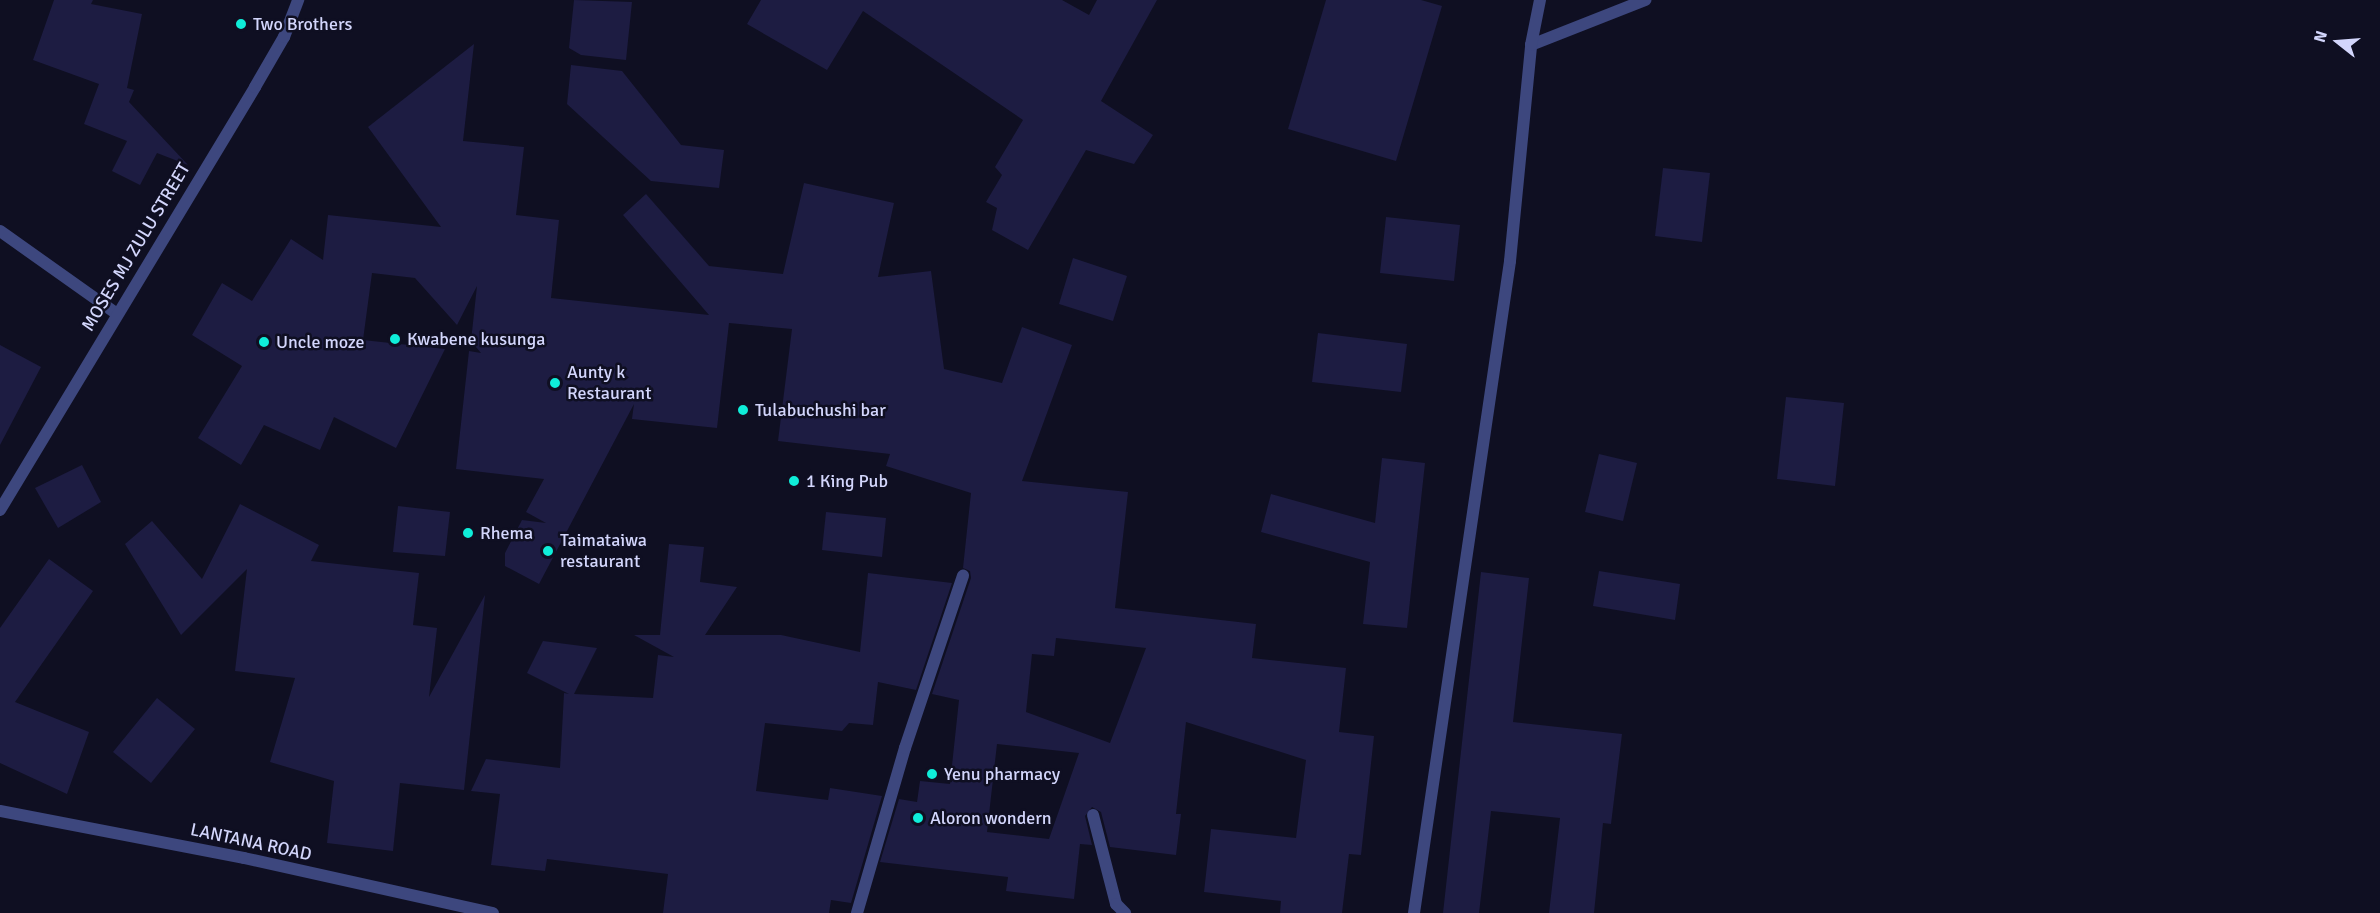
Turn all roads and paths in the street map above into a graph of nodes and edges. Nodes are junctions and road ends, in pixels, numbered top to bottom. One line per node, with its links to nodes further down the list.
1 (298, 0): 6 (street, MOSES MJ ZULU STREET)
2 (1540, 0): 4 (street)
3 (1645, 0): 4 (street)
4 (1531, 45): 14 (street)
5 (0, 231): 6 (street)
6 (116, 313): 7 (street, MOSES MJ ZULU STREET)
7 (0, 510)
8 (963, 576): 12 (street)
9 (0, 811): 11 (street, LANTANA ROAD)
10 (1093, 815): 13 (street)
11 (493, 913)
12 (857, 913)
13 (1125, 913)
14 (1414, 913)

